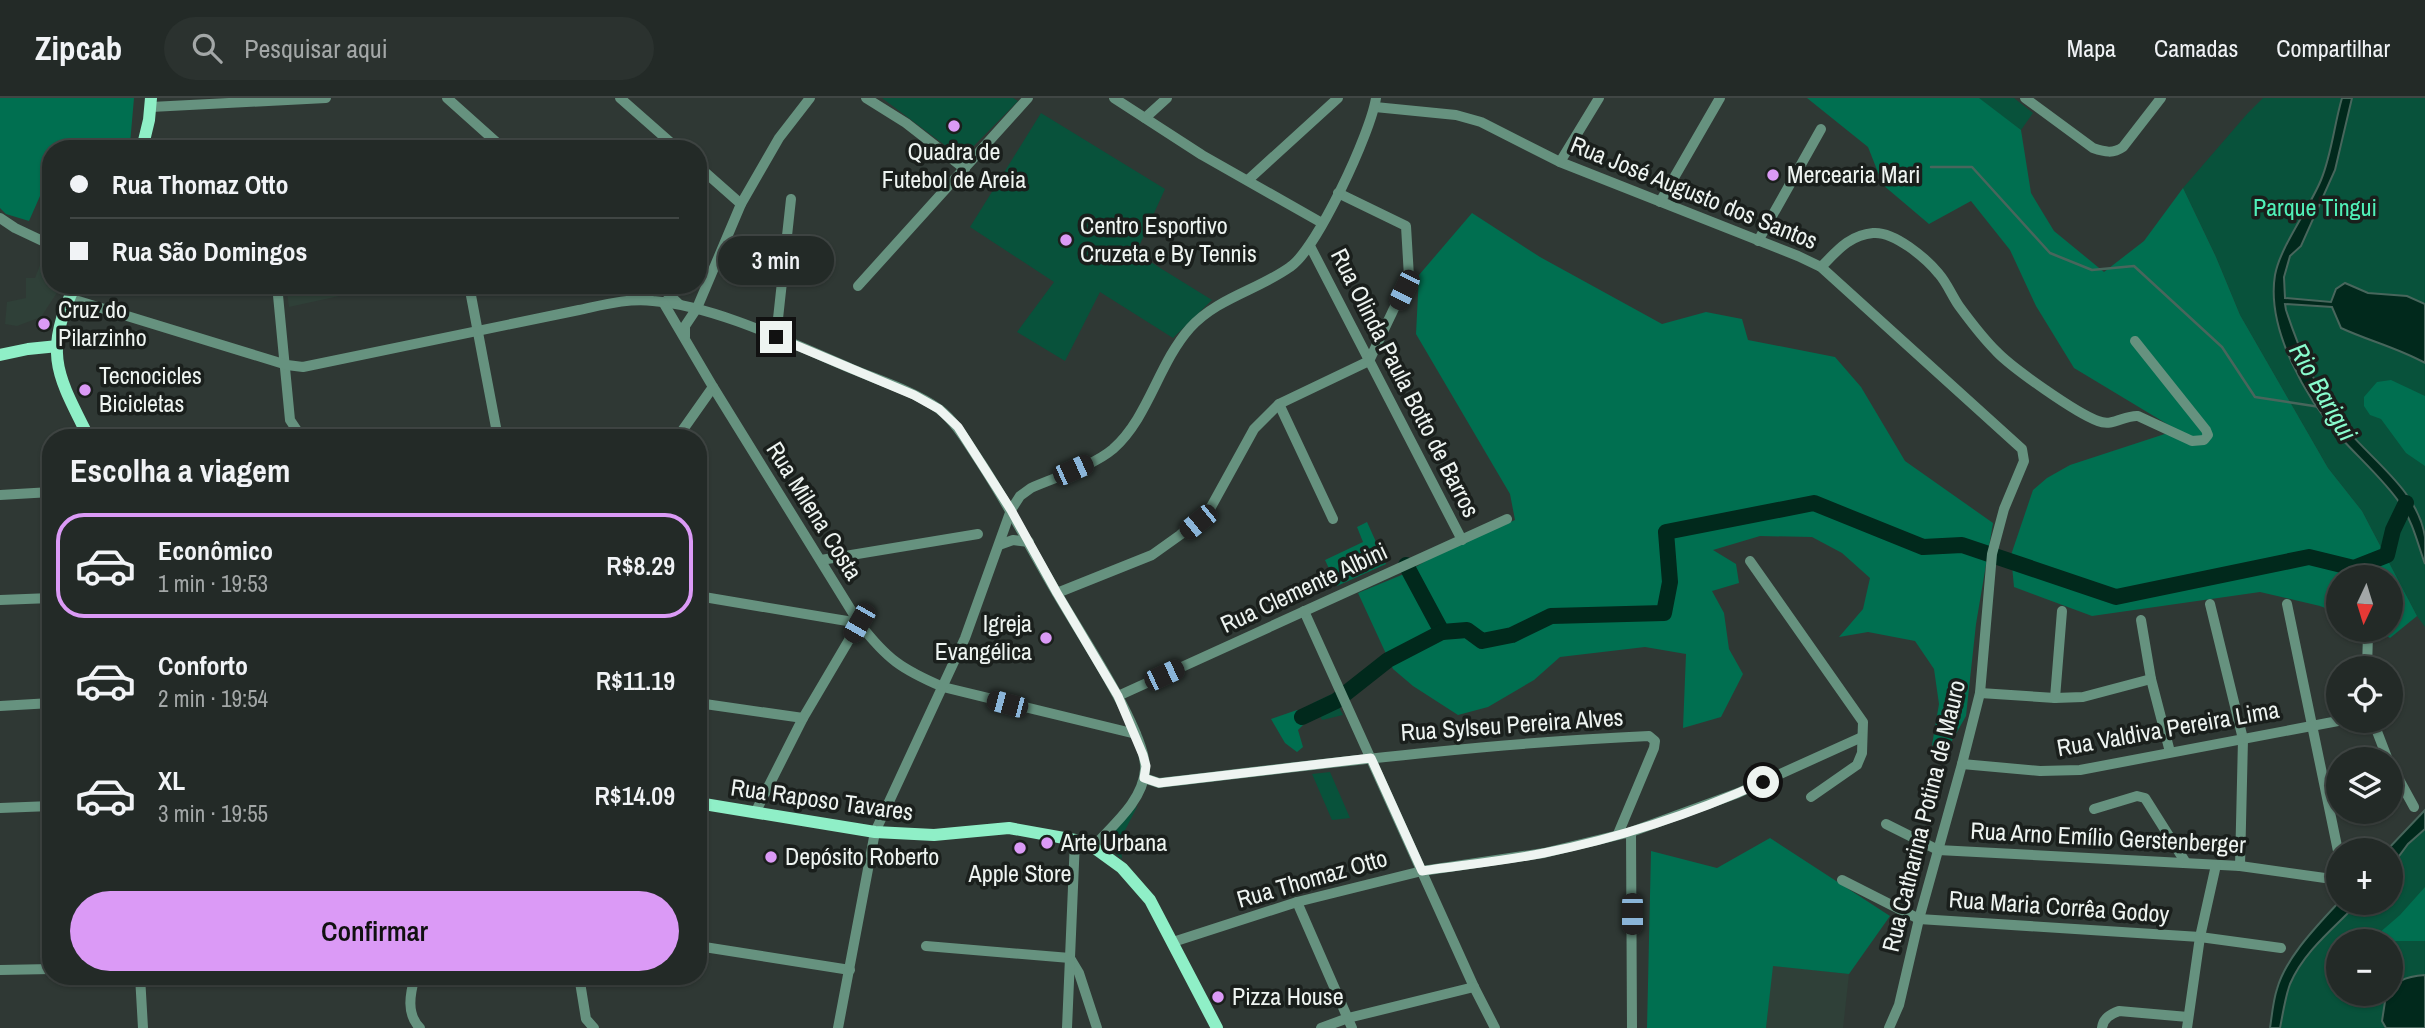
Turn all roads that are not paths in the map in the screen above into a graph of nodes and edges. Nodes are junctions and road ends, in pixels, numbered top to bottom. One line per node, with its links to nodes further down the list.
1 (326, 98): 14 (street)
2 (447, 98): 20 (street)
3 (620, 98): 21 (street)
4 (810, 98): 29 (street)
5 (866, 98): 23 (street)
6 (1028, 98): 23 (street)
7 (1114, 98): 17 (street)
8 (1167, 98): 17 (street)
9 (1339, 98): 25 (street)
10 (1599, 98): 22 (street)
11 (1720, 98): 28 (street)
12 (2025, 98): 13 (street)
13 (2161, 98)
14 (261, 100): 16 (street)
15 (1375, 100): 22 (street, Rua José Augusto dos Santos); 26 (street)
16 (151, 102): 19 (main road)
17 (1145, 118): 25 (street)
18 (1821, 129): 33 (street)
19 (144, 140)
20 (494, 140)
21 (668, 140)
22 (1560, 162): 28 (street, Rua José Augusto dos Santos)
23 (965, 169): 37 (street)
24 (707, 174): 29 (street)
25 (1248, 180): 31 (street)
26 (1338, 193): 31 (street); 56 (street)
27 (791, 199): 52 (street)
28 (1660, 202): 33 (street, Rua José Augusto dos Santos)
29 (741, 204): 36 (street)
30 (0, 218): 32 (street)
31 (1322, 223): 34 (street)
32 (42, 241)
33 (1758, 241): 35 (street, Rua José Augusto dos Santos)
34 (1310, 247): 56 (street, Rua Olinda Paula Botto de Barros); 67 (street)
35 (1821, 267): 53 (street); 64 (street, Rua José Augusto dos Santos)
36 (707, 284)
37 (858, 286)
38 (74, 294): 54 (main road)
39 (76, 294): 45 (main road)
40 (279, 294): 57 (street)
41 (471, 294): 50 (street)
42 (651, 294): 46 (street)
43 (668, 294): 48 (street)
44 (703, 294): 49 (street)
45 (75, 300): 54 (main road); 57 (street)
46 (650, 300): 47 (street); 50 (street)
47 (663, 302): 48 (street); 51 (street, Rua Milena Costa)
48 (679, 304): 49 (street)
49 (697, 308): 51 (street); 52 (street)
50 (478, 332): 57 (street); 62 (street)
51 (685, 337): 58 (street, Rua Milena Costa)
52 (776, 337): 67 (street)
53 (2134, 341)
54 (58, 346): 55 (main road); 60 (main road)
55 (0, 355)
56 (1369, 361): 59 (street); 71 (street, Rua Olinda Paula Botto de Barros)
57 (287, 365): 61 (street)
58 (713, 387): 63 (street); 74 (street, Rua Milena Costa)
59 (1279, 404): 68 (street); 76 (street)
60 (85, 429)
61 (296, 429)
62 (496, 429)
63 (683, 429)
64 (2022, 449): 88 (street, Rua Catharina Potina de Mauro)
65 (42, 493): 66 (street)
66 (0, 495)
67 (1011, 510): 72 (street); 73 (street)
68 (1334, 519)
69 (1507, 519): 71 (street, Rua Clemente Albini)
70 (978, 534): 74 (street)
71 (1462, 540): 82 (street, Rua Clemente Albini)
72 (1029, 542): 73 (street); 76 (street)
73 (999, 545): 87 (street)
74 (821, 560): 85 (street, Rua Milena Costa)
75 (1750, 561): 98 (street)
76 (1057, 593): 89 (street)
77 (42, 598): 79 (street)
78 (707, 598): 85 (street)
79 (0, 600)
80 (2210, 604): 99 (street)
81 (2287, 604): 96 (street)
82 (1304, 611): 89 (street, Rua Clemente Albini); 101 (street)
83 (2062, 611): 90 (street)
84 (2141, 620): 86 (street)
85 (859, 623): 87 (street, Rua Milena Costa); 94 (street)
86 (2151, 679): 90 (street); 100 (street)
87 (943, 687): 97 (street, Rua Milena Costa); 113 (street)
88 (1980, 693): 90 (street); 102 (street, Rua Catharina Potina de Mauro)
89 (1118, 696): 97 (street)
90 (2056, 698)
91 (707, 703): 94 (street)
92 (42, 704): 93 (street)
93 (0, 706)
94 (803, 718): 111 (street)
95 (2326, 723): 96 (street, Rua Valdiva Pereira Lima)
96 (2313, 726): 99 (street, Rua Valdiva Pereira Lima); 116 (street)
97 (1136, 734): 103 (street)
98 (1862, 737): 105 (street); 114 (street, Rua Thomaz Otto)
99 (2243, 739): 100 (street, Rua Valdiva Pereira Lima); 122 (street)
100 (2170, 752): 102 (street, Rua Valdiva Pereira Lima)
101 (1371, 758): 103 (street, Rua Sylseu Pereira Alves); 115 (street, Rua Sylseu Pereira Alves); 123 (street)
102 (1962, 764): 119 (street, Rua Catharina Potina de Mauro)
103 (1144, 778): 118 (street)
104 (2403, 787): 108 (street)
105 (1811, 797)
106 (707, 805): 111 (main road, Rua Raposo Tavares)
107 (42, 806): 109 (street)
108 (2414, 807)
109 (0, 808)
110 (2094, 809): 120 (street)
111 (755, 813): 113 (main road, Rua Raposo Tavares)
112 (1886, 824): 119 (street, Rua Arno Emílio Gerstenberger)
113 (874, 832): 117 (main road, Rua Raposo Tavares); 136 (street)
114 (1631, 832): 115 (street, Rua Thomaz Otto); 153 (street)
115 (1618, 834): 123 (street, Rua Thomaz Otto)
116 (2335, 838)
117 (1075, 840): 118 (main road, Rua Raposo Tavares); 133 (street)
118 (1093, 847): 129 (main road, Rua Raposo Tavares)
119 (1938, 850): 120 (street, Rua Arno Emílio Gerstenberger); 127 (street, Rua Catharina Potina de Mauro)
120 (2186, 863): 121 (street, Rua Arno Emílio Gerstenberger)
121 (2216, 865): 122 (street, Rua Arno Emílio Gerstenberger); 128 (street)
122 (2240, 866): 124 (street, Rua Arno Emílio Gerstenberger)
123 (1422, 871): 126 (street, Rua Thomaz Otto); 140 (street)
124 (2326, 878)
125 (1842, 880): 127 (street, Rua Maria Corrêa Godoy)
126 (1297, 902): 129 (street, Rua Thomaz Otto); 141 (street)
127 (1919, 919): 128 (street, Rua Maria Corrêa Godoy); 154 (street, Rua Catharina Potina de Mauro)
128 (2200, 937): 132 (street, Rua Maria Corrêa Godoy); 142 (street)
129 (1173, 942): 149 (main road, Rua Raposo Tavares)
130 (926, 946): 133 (street)
131 (707, 947): 136 (street)
132 (2281, 948)
133 (1070, 958): 147 (street); 148 (street)
134 (42, 969): 135 (street)
135 (0, 970)
136 (850, 970): 146 (street)
137 (141, 985): 144 (street)
138 (413, 985): 143 (street)
139 (580, 985): 145 (street)
140 (1474, 988): 141 (street); 152 (street)
141 (1348, 1018): 150 (street); 151 (street)
142 (2188, 1022): 155 (street)
143 (417, 1025)
144 (143, 1028)
145 (594, 1028)
146 (838, 1028)
147 (1067, 1028)
148 (1097, 1028)
149 (1217, 1028)
150 (1321, 1028)
151 (1352, 1028)
152 (1495, 1028)
153 (1632, 1028)
154 (1889, 1028)
155 (2102, 1028)

